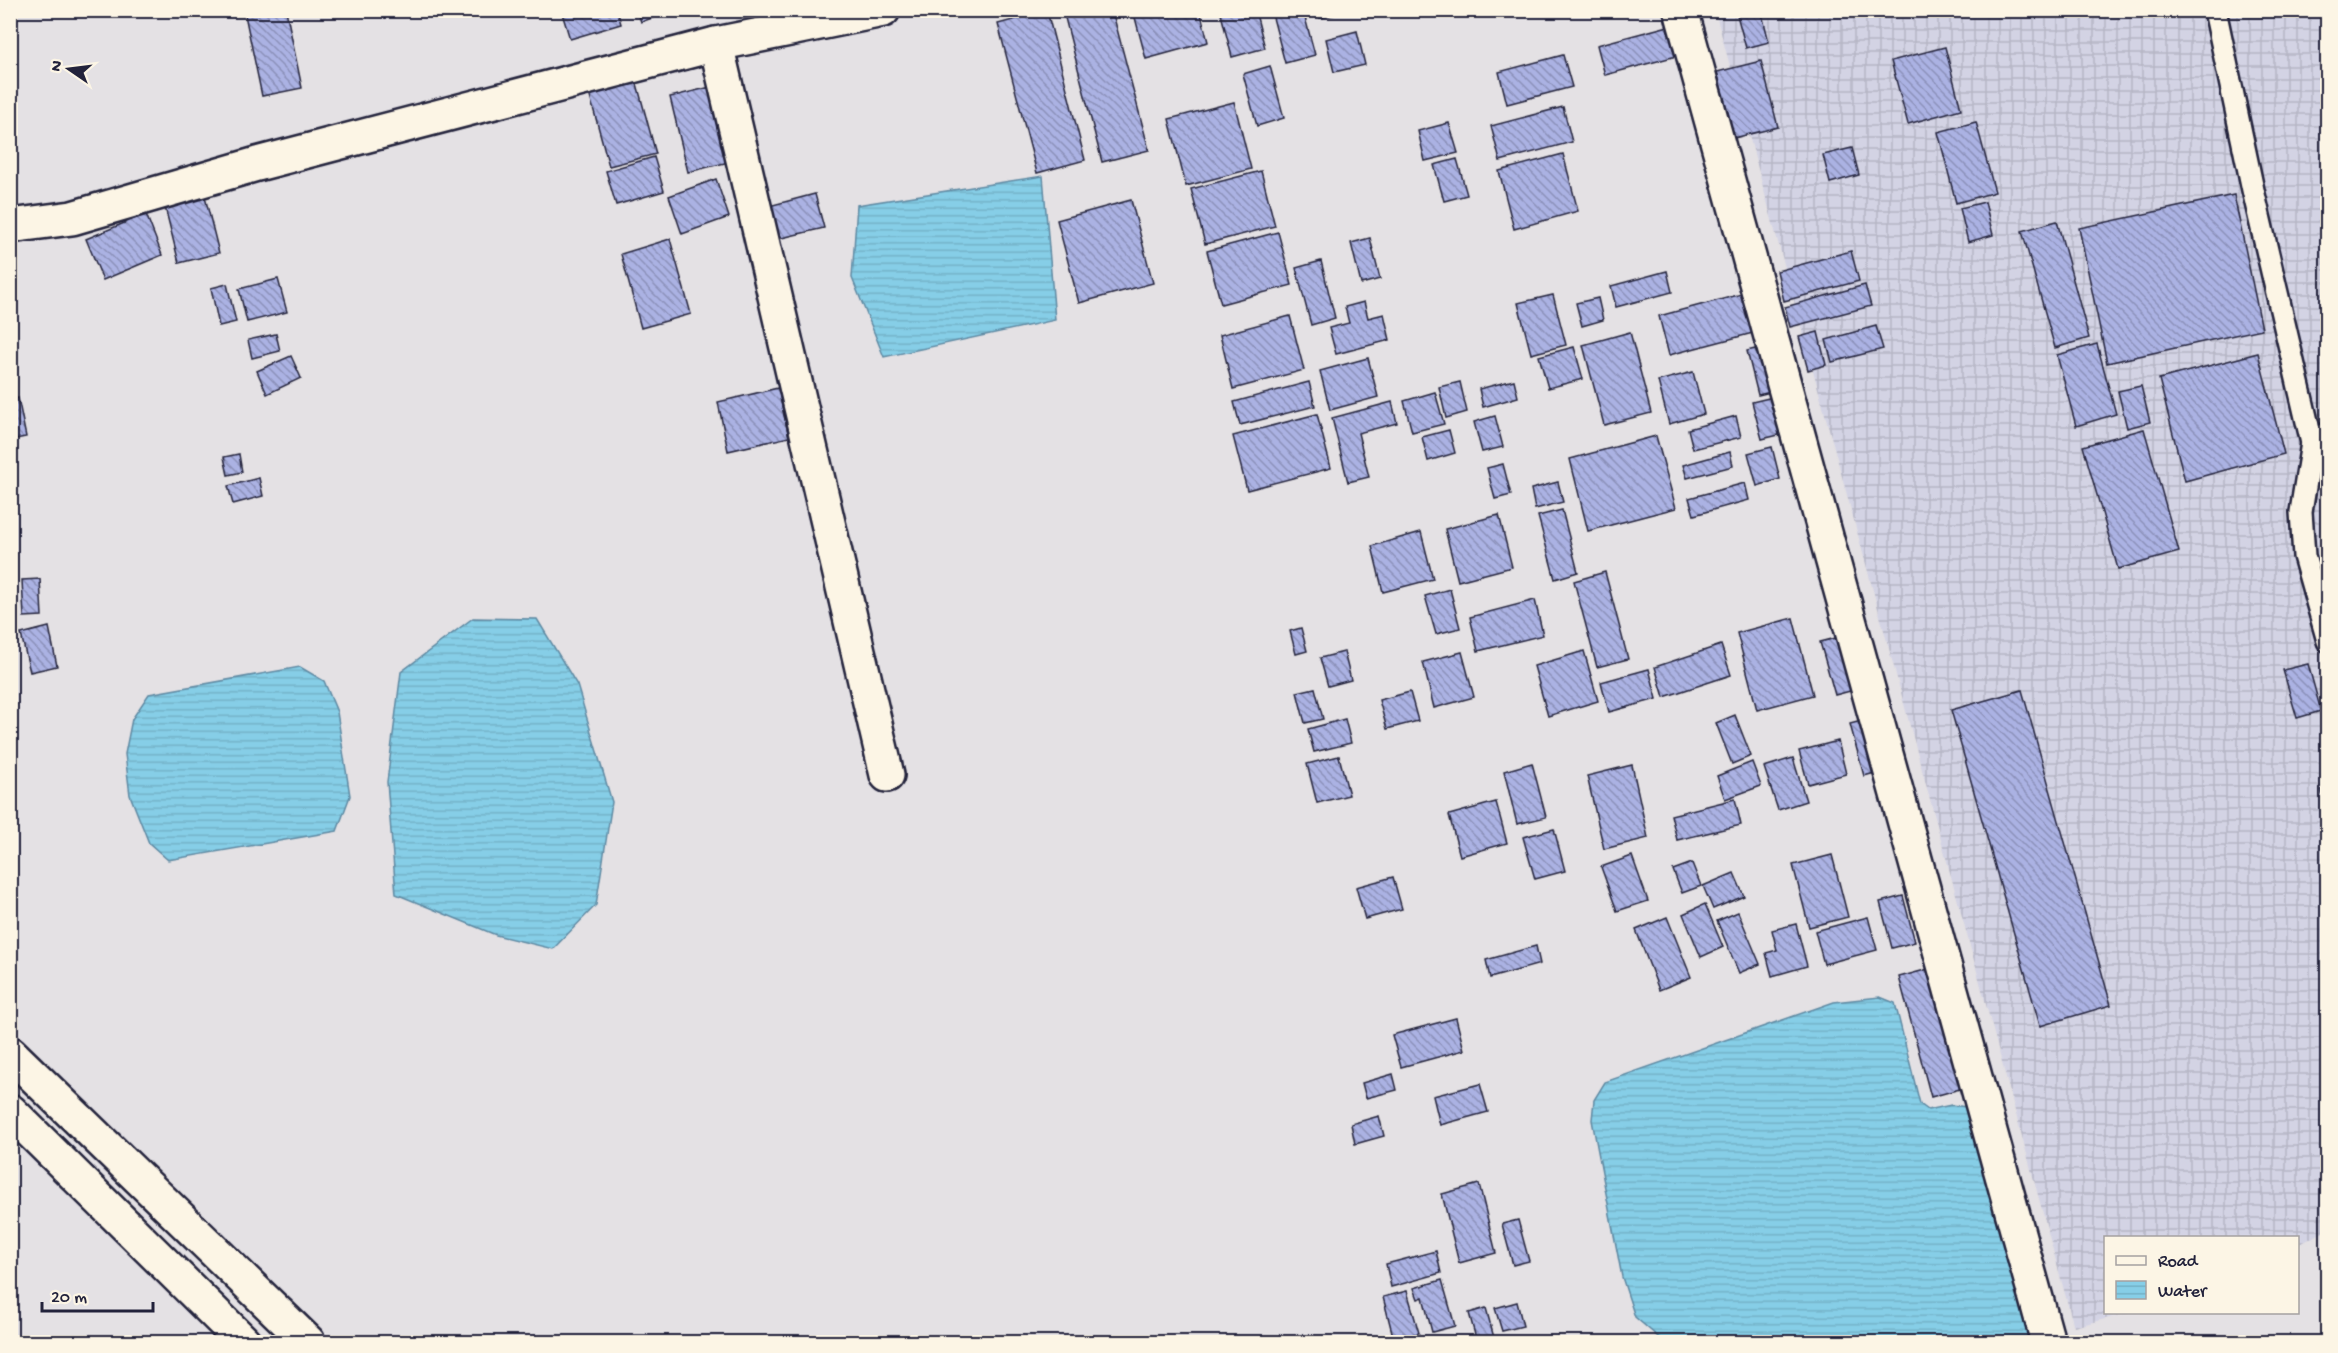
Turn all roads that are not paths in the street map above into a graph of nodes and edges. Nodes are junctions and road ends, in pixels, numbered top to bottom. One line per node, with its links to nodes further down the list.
1 (883, 10): 4 (street)
2 (1682, 10): 13 (street)
3 (2215, 10): 6 (lane)
4 (716, 44): 5 (street); 8 (street)
5 (10, 226)
6 (2320, 438): 7 (lane)
7 (2328, 640)
8 (887, 775)
9 (10, 1053): 12 (street)
10 (10, 1112): 11 (street)
11 (244, 1342)
12 (308, 1342)
13 (2048, 1342)

